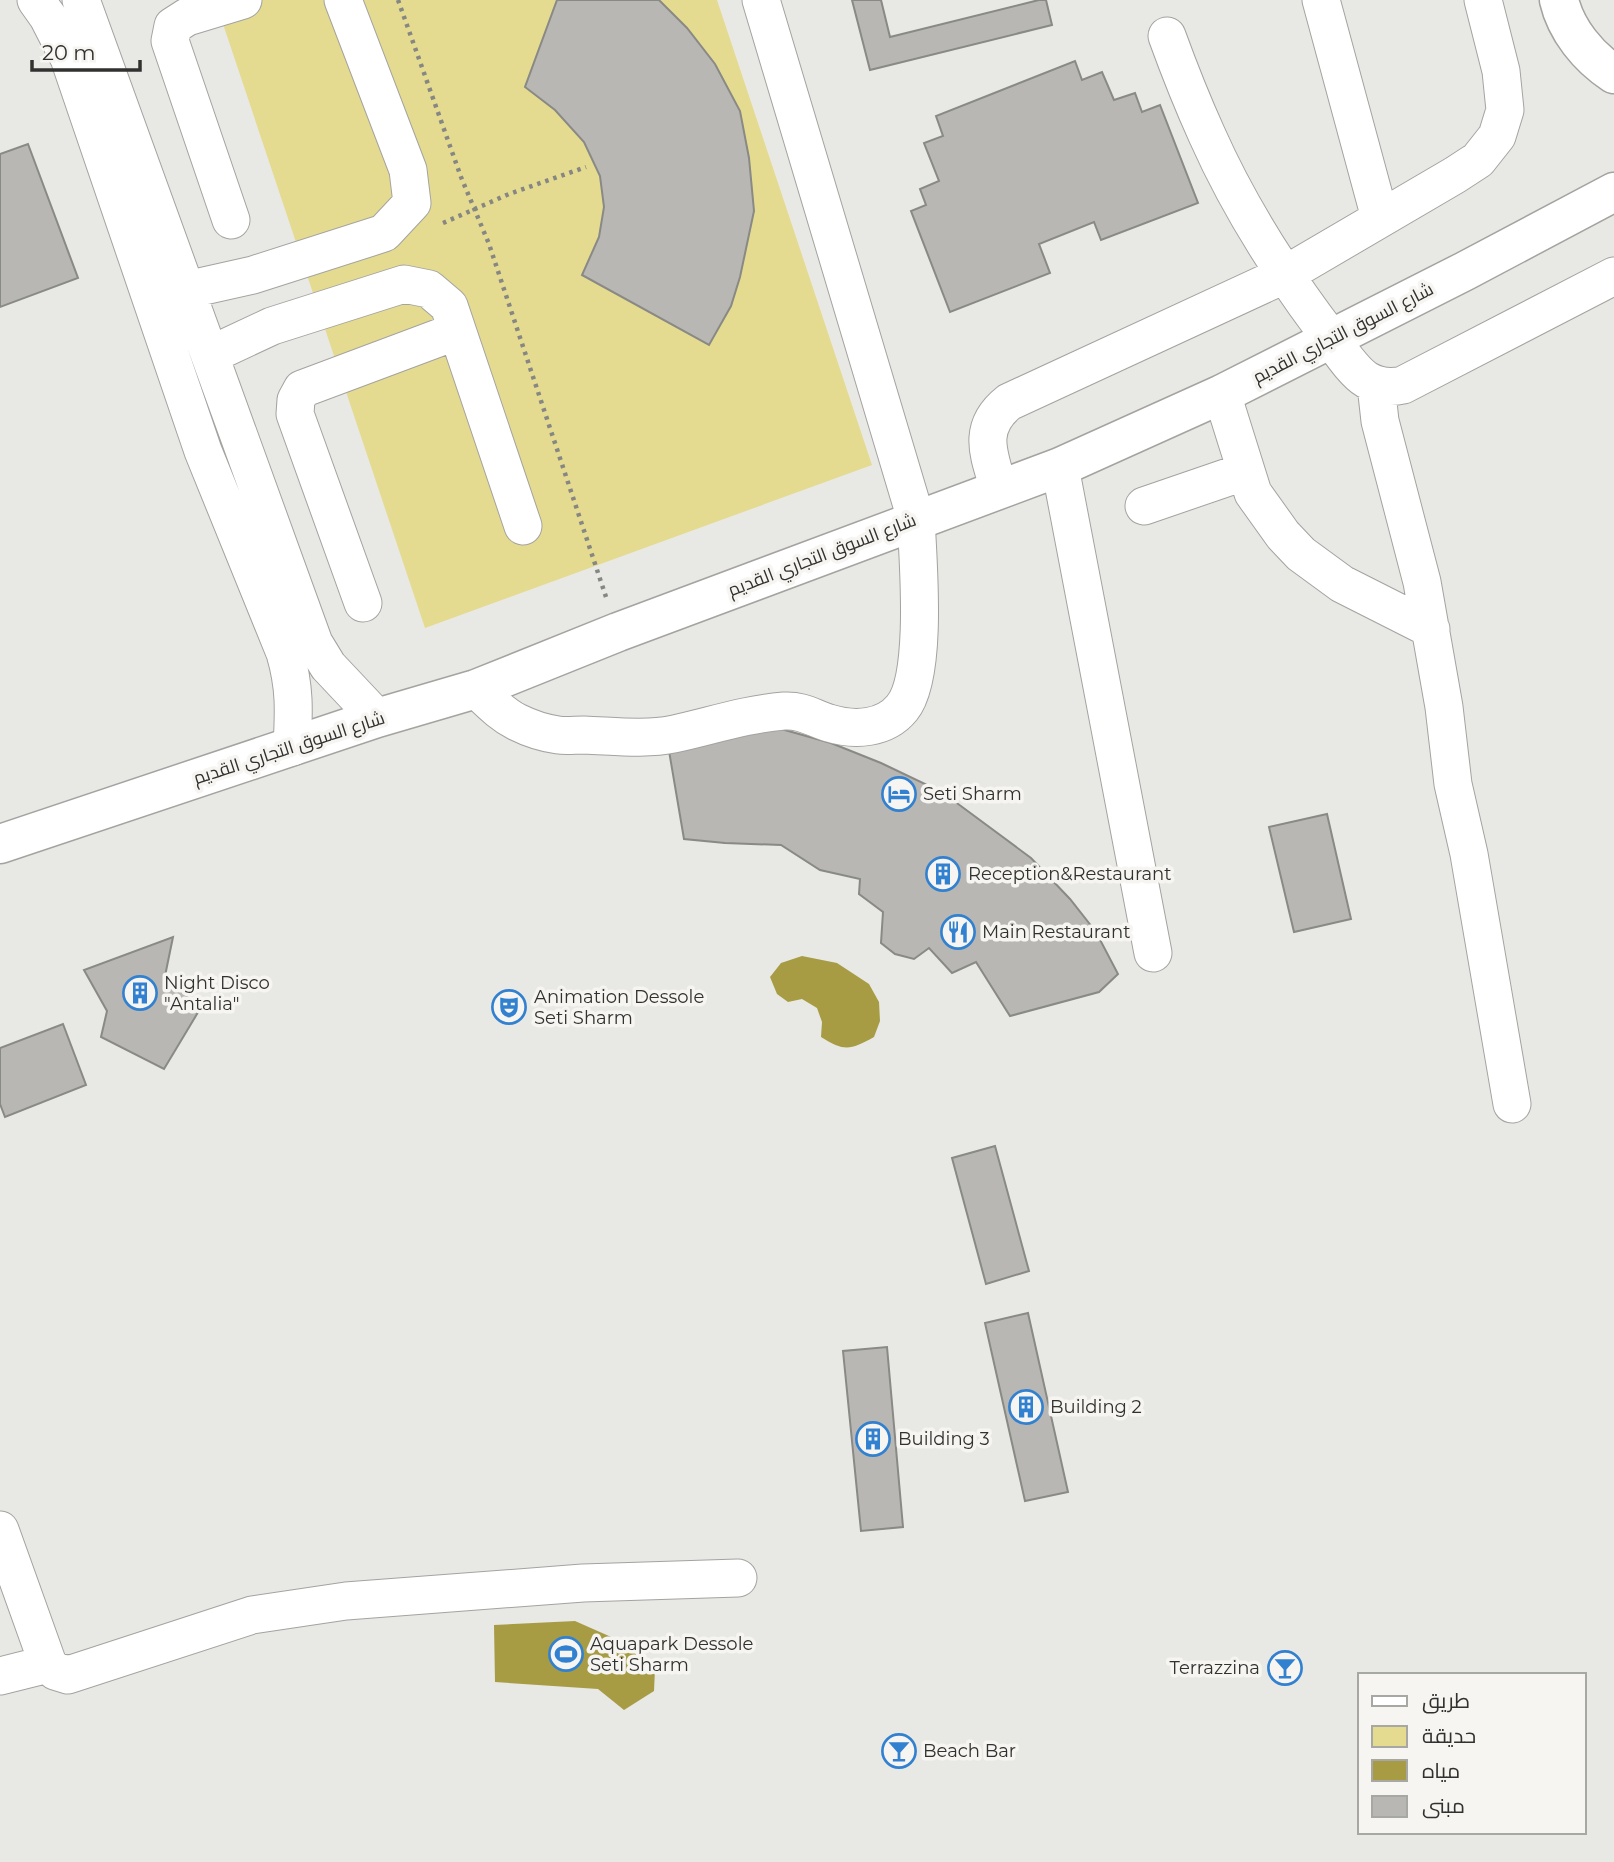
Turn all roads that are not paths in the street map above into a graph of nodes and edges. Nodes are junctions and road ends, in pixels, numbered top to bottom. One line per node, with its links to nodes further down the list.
1 (36, 0): 36 (street)
2 (81, 0): 19 (street)
3 (243, 0): 13 (street)
4 (343, 0): 14 (street)
5 (761, 0): 30 (street)
6 (1321, 0): 12 (street)
7 (1483, 0): 12 (street)
8 (1559, 0): 10 (main road)
9 (1167, 36): 15 (street)
10 (1614, 74)
11 (1614, 192): 22 (main road, شارع السوق التجاري القديم)
12 (1380, 218): 15 (street)
13 (231, 220)
14 (384, 233): 16 (street); 18 (street)
15 (1286, 274): 22 (street); 28 (street)
16 (253, 275): 19 (street); 20 (street)
17 (1614, 276): 24 (street)
18 (404, 284): 20 (street); 21 (street)
19 (186, 290): 23 (street)
20 (272, 326): 23 (street)
21 (457, 331): 31 (street); 32 (street)
22 (1331, 339): 24 (street); 25 (main road, شارع السوق التجاري القديم)
23 (210, 355): 35 (street)
24 (1376, 385): 33 (street)
25 (1222, 394): 26 (main road, شارع السوق التجاري القديم); 27 (street)
26 (1060, 467): 28 (main road, شارع السوق التجاري القديم); 38 (street)
27 (1246, 471): 29 (street); 33 (street)
28 (999, 489): 30 (main road, شارع السوق التجاري القديم)
29 (1144, 506)
30 (916, 519): 34 (main road, شارع السوق التجاري القديم); 34 (street)
31 (523, 526)
32 (363, 603)
33 (1431, 629): 39 (street)
34 (476, 689): 35 (main road, شارع السوق التجاري القديم)
35 (377, 718): 36 (main road, شارع السوق التجاري القديم)
36 (292, 747): 37 (main road, شارع السوق التجاري القديم)
37 (0, 844)
38 (1153, 953)
39 (1512, 1104)
40 (0, 1530): 42 (street)
41 (738, 1578): 42 (street)
42 (48, 1664): 43 (street)
43 (0, 1676)

